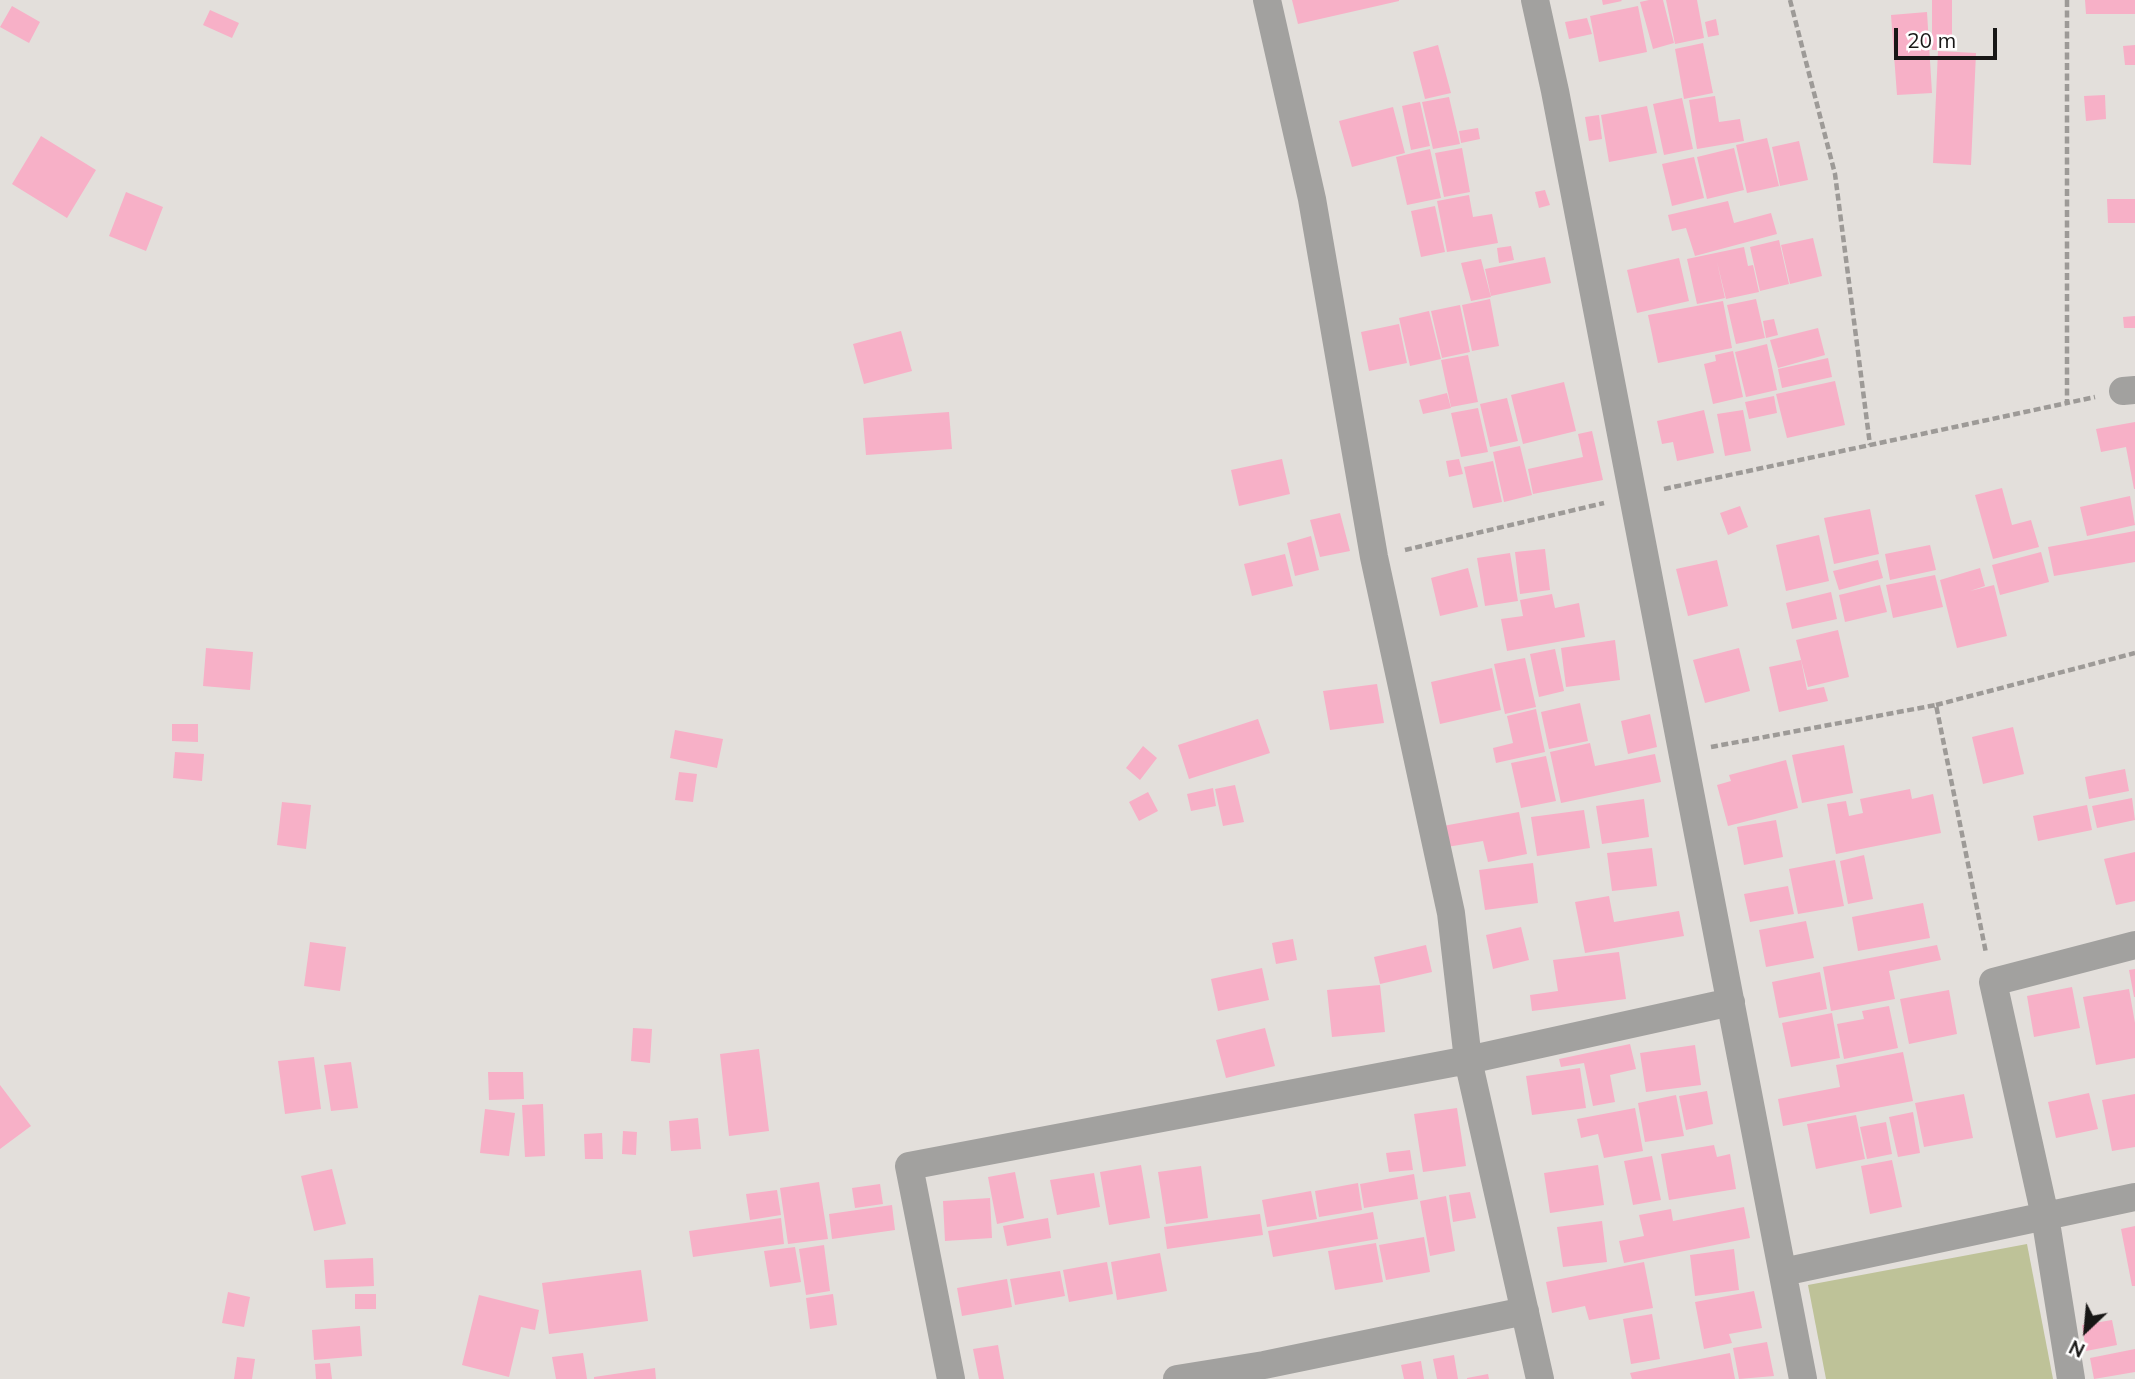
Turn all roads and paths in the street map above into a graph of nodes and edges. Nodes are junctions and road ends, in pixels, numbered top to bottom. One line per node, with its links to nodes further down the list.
1 (1266, 0): 9 (street)
2 (1535, 0): 8 (street)
3 (1790, 0): 7 (path)
4 (2067, 0): 6 (path)
5 (2129, 391): 6 (path)
6 (2067, 403): 7 (path)
7 (1870, 445): 8 (path)
8 (1633, 496): 9 (path); 12 (street)
9 (1374, 557): 16 (street)
10 (2135, 653): 11 (path)
11 (1936, 705): 12 (path); 14 (path)
12 (1683, 752): 15 (street)
13 (2135, 945): 14 (street)
14 (1993, 982): 18 (street)
15 (1731, 1002): 16 (street); 19 (street)
16 (1468, 1060): 20 (street); 21 (street)
17 (2135, 1197): 18 (street)
18 (2045, 1216): 19 (street); 25 (street)
19 (1783, 1272): 24 (street)
20 (1525, 1311): 22 (street); 23 (street)
21 (951, 1379)
22 (1177, 1379)
23 (1540, 1379)
24 (1803, 1379)
25 (2071, 1379)

